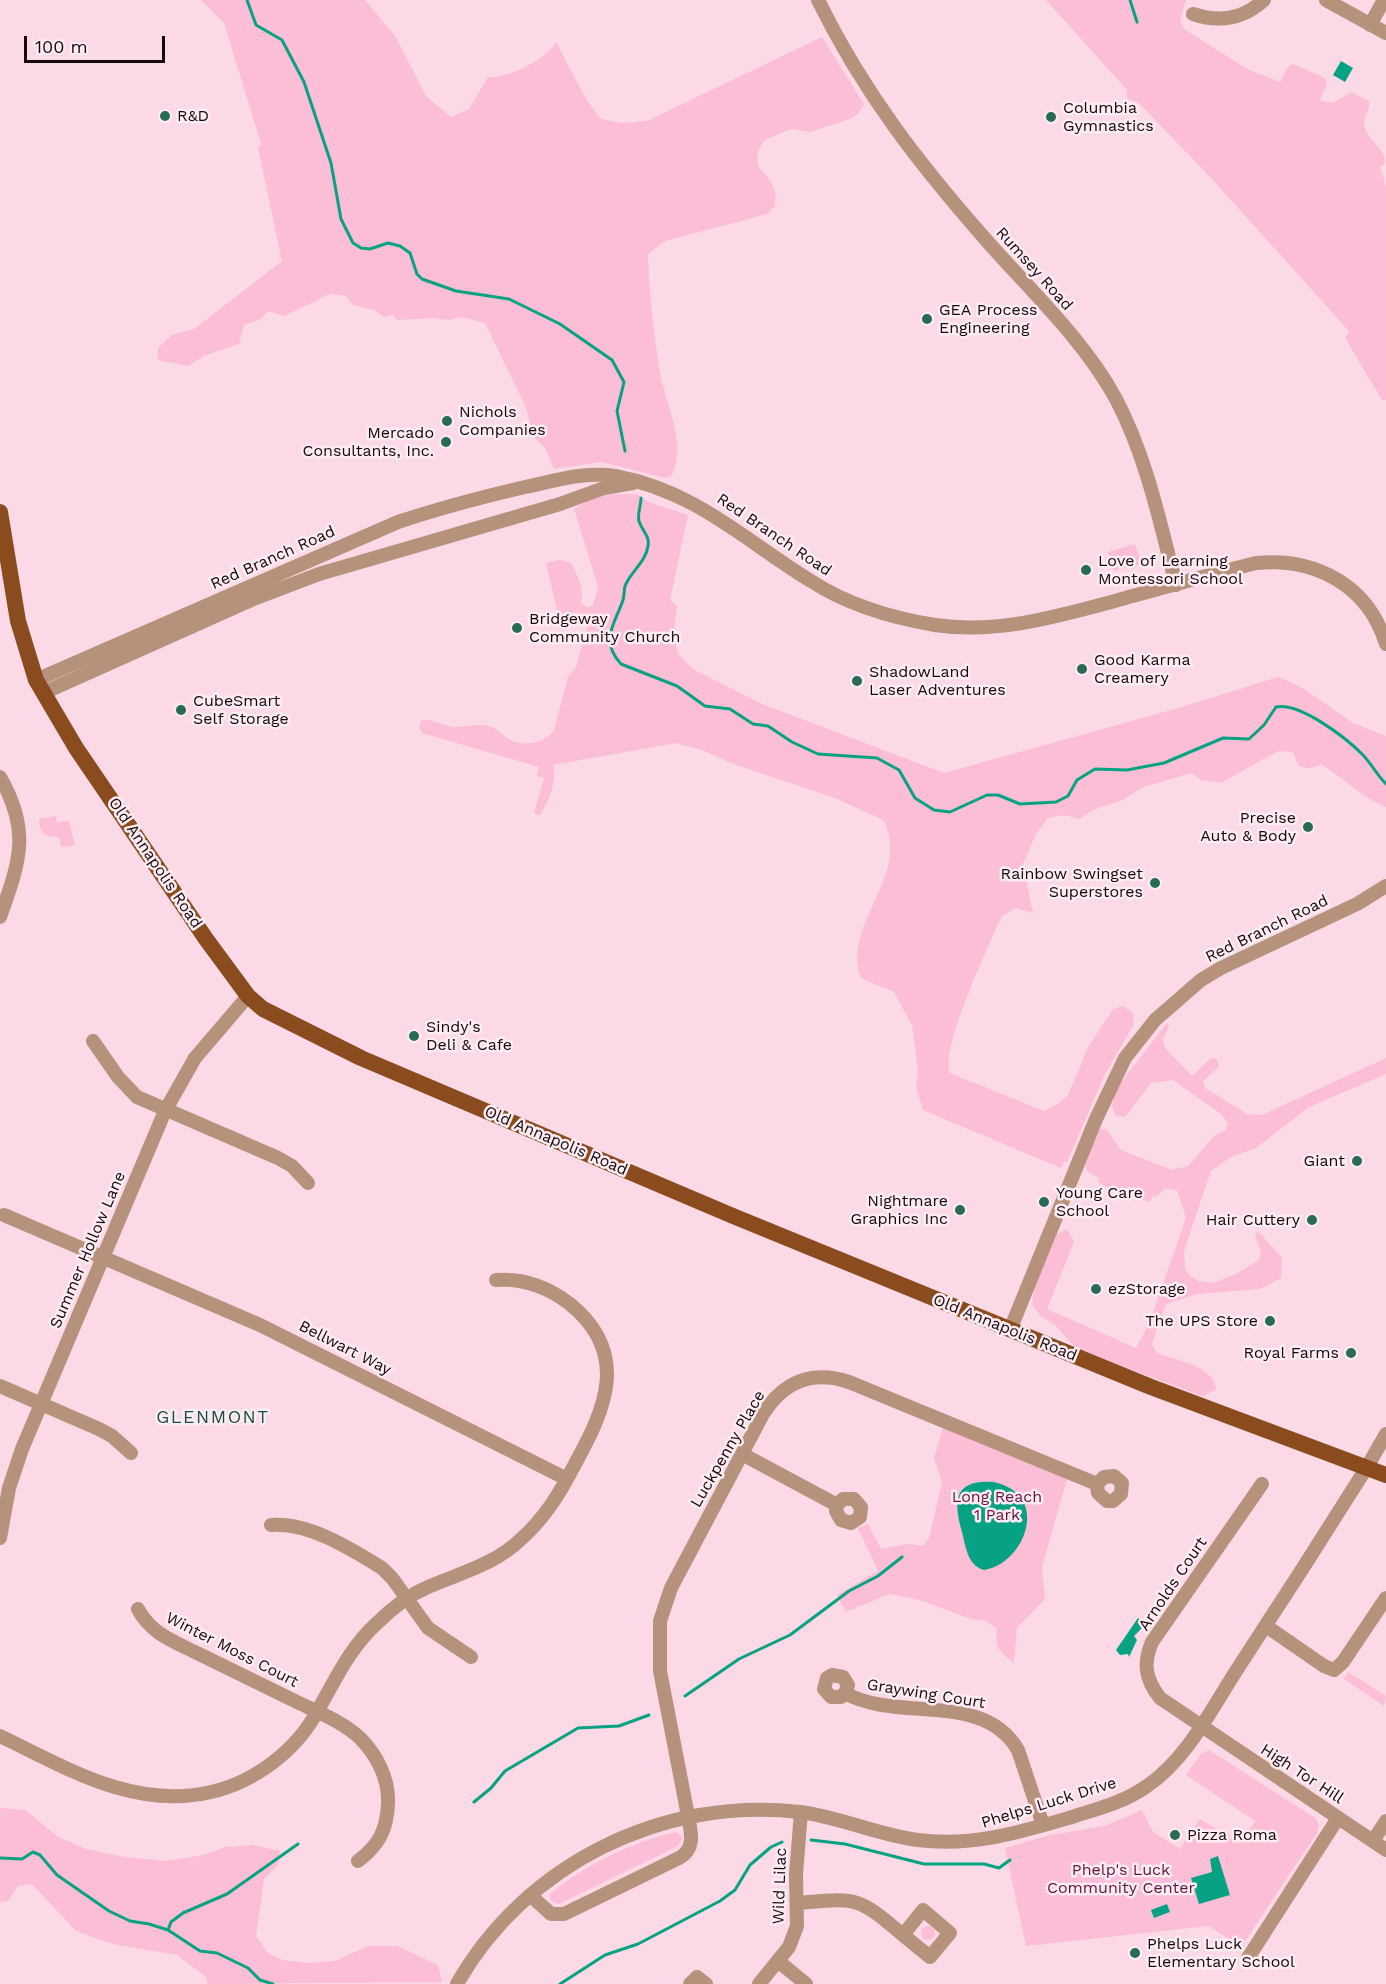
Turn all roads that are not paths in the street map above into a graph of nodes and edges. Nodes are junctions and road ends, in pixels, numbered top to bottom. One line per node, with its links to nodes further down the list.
1 (818, 0): 10 (street, Rumsey Road)
2 (1264, 0): 5 (street)
3 (1326, 0): 6 (street)
4 (1384, 0): 6 (street)
5 (1192, 14)
6 (1370, 25): 7 (street)
7 (1386, 33)
8 (637, 483): 10 (street, Red Branch Road); 12 (street, Red Branch Road); 12 (street, Red Branch Road)
9 (0, 512): 12 (main road, Old Annapolis Road)
10 (1176, 585): 11 (street, Red Branch Road)
11 (1386, 644)
12 (40, 687): 16 (main road, Old Annapolis Road)
13 (2, 784): 15 (street)
14 (1386, 886): 23 (street, Red Branch Road)
15 (0, 914)
16 (248, 996): 18 (street, Summer Hollow Lane); 23 (main road, Old Annapolis Road)
17 (93, 1041): 18 (street)
18 (165, 1111): 19 (street); 21 (street, Summer Hollow Lane)
19 (308, 1183)
20 (4, 1215): 21 (street, Bellwart Way)
21 (102, 1257): 25 (street, Summer Hollow Lane); 31 (street, Bellwart Way)
22 (496, 1280): 31 (street)
23 (1010, 1330): 29 (main road, Old Annapolis Road)
24 (0, 1386): 25 (street)
25 (40, 1404): 27 (street); 36 (street, Summer Hollow Lane)
26 (1386, 1434): 29 (street, Phelps Luck Drive)
27 (131, 1454)
28 (742, 1454): 32 (street, Luckpenny Place); 34 (street); 47 (street, Luckpenny Place)
29 (1368, 1467): 30 (main road, Old Annapolis Road); 40 (street, Phelps Luck Drive)
30 (1386, 1474)
31 (567, 1479): 38 (street)
32 (1097, 1484)
33 (1262, 1484): 44 (street, Arnolds Court)
34 (837, 1505)
35 (271, 1525): 38 (street)
36 (0, 1538)
37 (1386, 1598): 40 (street)
38 (408, 1599): 41 (street); 43 (street)
39 (138, 1609): 43 (street, Winter Moss Court)
40 (1266, 1626): 44 (street, Phelps Luck Drive)
41 (471, 1658)
42 (845, 1693): 50 (street, Graywing Court)
43 (318, 1712): 45 (street); 53 (street, Winter Moss Court)
44 (1200, 1727): 48 (street, High Tor Hill); 50 (street, Phelps Luck Drive)
45 (0, 1736)
46 (801, 1812): 47 (street, Phelps Luck Drive); 50 (street, Phelps Luck Drive); 55 (street, Wild Lilac)
47 (688, 1816): 54 (street, Phelps Luck Drive); 54 (street, Luckpenny Place)
48 (1338, 1818): 51 (street, High Tor Hill); 57 (street)
49 (1386, 1821): 51 (street)
50 (1043, 1825)
51 (1373, 1841): 52 (street, High Tor Hill)
52 (1386, 1850)
53 (358, 1861)
54 (530, 1895): 59 (street, Phelps Luck Drive)
55 (798, 1903): 56 (street); 58 (street, Wild Lilac)
56 (903, 1935)
57 (1248, 1958)
58 (778, 1961): 62 (street, Wild Lilac); 63 (street)
59 (457, 1984)
60 (690, 1984): 61 (street)
61 (705, 1984)
62 (759, 1984)
63 (806, 1984)

